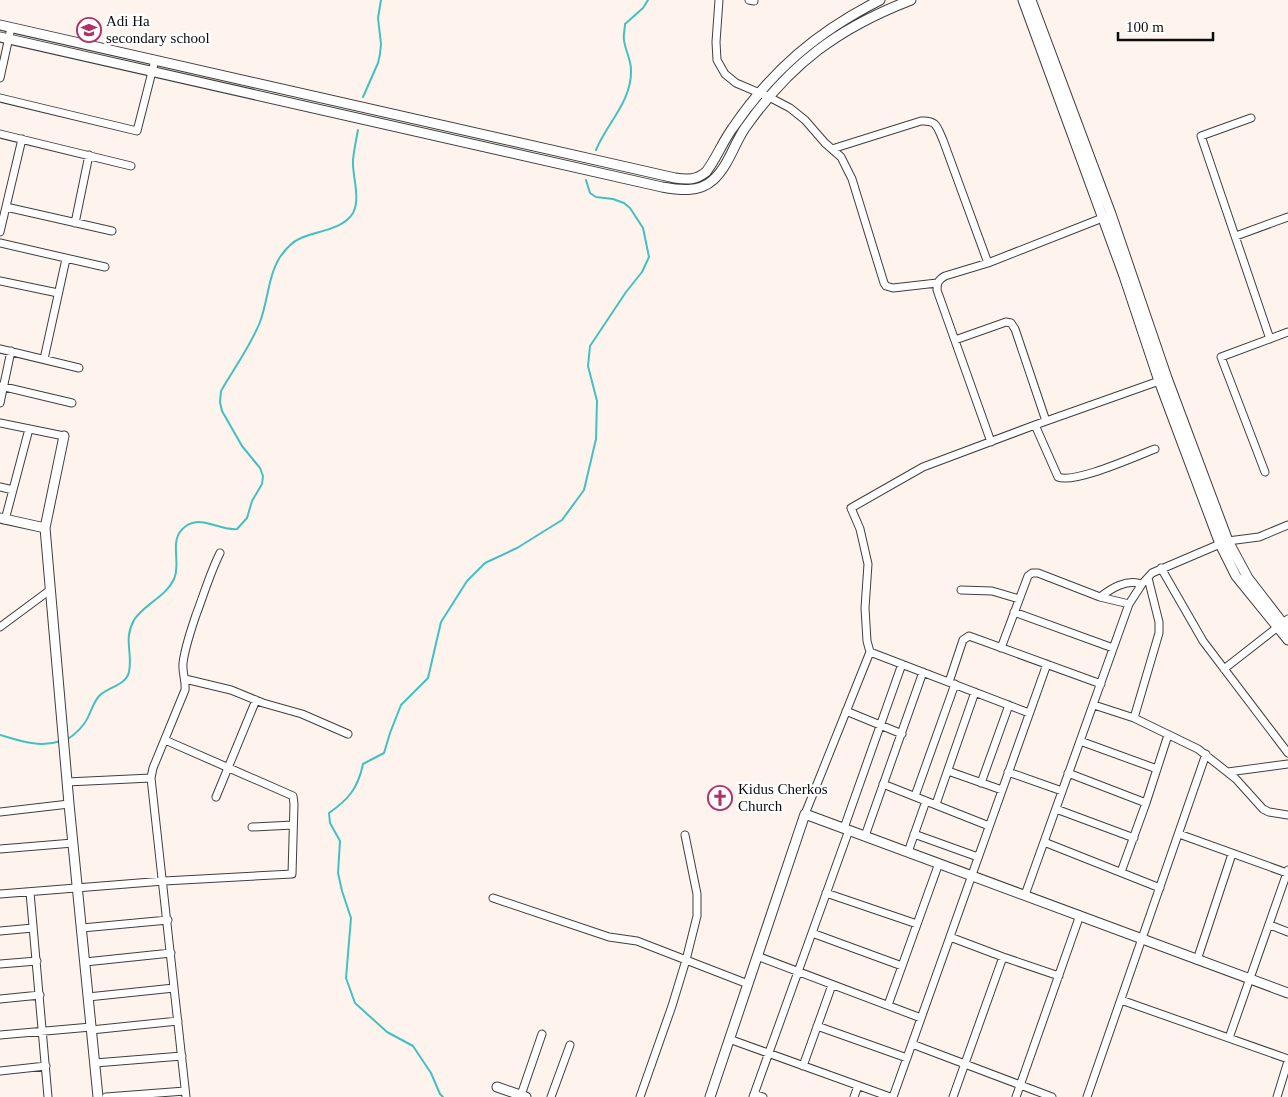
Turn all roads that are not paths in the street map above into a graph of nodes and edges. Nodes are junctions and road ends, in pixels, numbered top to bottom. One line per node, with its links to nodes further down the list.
1 (719, 0): 14 (street)
2 (880, 0): 14 (street)
3 (911, 0): 15 (street)
4 (1023, 0): 6 (street)
5 (1031, 0): 6 (street)
6 (1033, 14): 19 (street)
7 (0, 25): 8 (street)
8 (11, 28): 9 (street); 10 (street)
9 (4, 38): 11 (street); 12 (street)
10 (155, 60): 11 (street); 13 (street)
11 (151, 71): 16 (street); 17 (street)
12 (0, 78)
13 (283, 90): 17 (street); 20 (street)
14 (759, 93): 15 (street); 20 (street)
15 (769, 96): 21 (street); 24 (street)
16 (0, 98)
17 (281, 101): 21 (street)
18 (1251, 118): 34 (street)
19 (1071, 119): 28 (street); 30 (street)
20 (427, 123): 21 (street)
21 (426, 133)
22 (0, 134): 23 (street)
23 (22, 139): 25 (street); 27 (street)
24 (832, 149): 37 (street); 41 (street)
25 (89, 155): 26 (street); 31 (street)
26 (131, 166)
27 (6, 208): 31 (street); 33 (street)
28 (1111, 214): 30 (street); 39 (street)
29 (1288, 217): 34 (street)
30 (1102, 218): 37 (street); 39 (street)
31 (75, 223): 32 (street)
32 (112, 231)
33 (0, 232)
34 (1236, 236): 44 (street)
35 (0, 244): 36 (street)
36 (66, 259): 38 (street); 42 (street)
37 (988, 263): 41 (street)
38 (105, 267)
39 (1127, 274): 50 (street)
40 (0, 282): 42 (street)
41 (937, 283): 45 (street)
42 (58, 293): 48 (street)
43 (1288, 332): 44 (street)
44 (1270, 339): 61 (street)
45 (955, 340): 54 (street); 59 (street)
46 (0, 349): 47 (street)
47 (11, 351): 48 (street); 51 (street)
48 (44, 359): 49 (street)
49 (79, 368)
50 (1163, 379): 54 (street); 67 (street)
51 (2, 386): 52 (street); 53 (street)
52 (0, 403)
53 (72, 403)
54 (1046, 421): 56 (street)
55 (0, 423): 57 (street)
56 (1035, 425): 59 (street); 60 (street)
57 (29, 429): 58 (street); 63 (street)
58 (64, 436): 66 (street)
59 (991, 442): 82 (street)
60 (1155, 449)
61 (1265, 472)
62 (0, 487): 63 (street)
63 (13, 490): 64 (street)
64 (3, 519): 66 (street)
65 (1288, 525): 67 (street)
66 (45, 528): 71 (street)
67 (1224, 543): 69 (street); 77 (street)
68 (220, 553): 87 (street)
69 (1161, 568): 70 (street); 85 (street)
70 (1145, 581): 73 (street); 75 (street); 96 (street)
71 (50, 590): 78 (street); 113 (street)
72 (961, 590): 74 (street)
73 (1100, 597): 74 (street); 75 (street)
74 (1019, 599): 76 (street)
75 (1129, 604): 81 (street)
76 (1014, 612): 80 (street); 81 (street)
77 (1284, 625): 79 (street); 85 (street)
78 (0, 627)
79 (1288, 640)
80 (1001, 648): 84 (street); 88 (street)
81 (1113, 648): 89 (street)
82 (870, 652): 83 (street); 94 (street)
83 (902, 664): 86 (street); 97 (street)
84 (1047, 664): 89 (street); 95 (street)
85 (1224, 669): 103 (street)
86 (923, 672): 88 (street); 99 (street)
87 (185, 679): 91 (street); 101 (street)
88 (952, 683): 90 (street); 118 (street)
89 (1101, 684): 93 (street)
90 (975, 692): 92 (street); 108 (street)
91 (256, 700): 98 (street); 106 (street)
92 (1009, 705): 95 (street); 114 (street)
93 (1094, 705): 96 (street); 102 (street)
94 (846, 710): 97 (street); 126 (street)
95 (1029, 713): 109 (street)
96 (1134, 718): 100 (street)
97 (880, 724): 99 (street); 131 (street)
98 (348, 734)
99 (902, 734): 115 (street)
100 (1168, 735): 104 (street); 107 (street)
101 (165, 740): 106 (street); 112 (street)
102 (1080, 741): 107 (street); 111 (street)
103 (1288, 753)
104 (1206, 754): 110 (street); 133 (street)
105 (1288, 764): 110 (street)
106 (228, 767): 119 (street); 128 (street)
107 (1157, 769): 121 (street)
108 (948, 771): 114 (street); 123 (street)
109 (1008, 772): 116 (street); 117 (street)
110 (1228, 772): 127 (street)
111 (1068, 773): 117 (street); 121 (street)
112 (151, 778): 113 (street); 147 (street)
113 (67, 782): 122 (street)
114 (981, 782): 116 (street)
115 (883, 784): 118 (street); 135 (street)
116 (1002, 790): 129 (street)
117 (1062, 791): 124 (street)
118 (915, 796): 120 (street)
119 (216, 797)
120 (926, 801): 123 (street); 132 (street)
121 (1146, 803): 136 (street)
122 (69, 804): 125 (street); 138 (street)
123 (936, 804): 129 (street)
124 (1056, 809): 136 (street); 137 (street)
125 (0, 812)
126 (805, 814): 131 (street); 167 (street)
127 (1288, 814)
128 (293, 825): 130 (street); 147 (street)
129 (989, 826): 142 (street)
130 (252, 827)
131 (847, 829): 135 (street); 151 (street)
132 (914, 834): 140 (street); 142 (street)
133 (1179, 834): 141 (street); 149 (street)
134 (685, 835): 169 (street)
135 (865, 836): 140 (street)
136 (1134, 838): 144 (street)
137 (1044, 842): 144 (street); 153 (street)
138 (73, 843): 139 (street); 148 (street)
139 (0, 849)
140 (908, 852): 143 (street)
141 (1232, 854): 145 (street); 170 (street)
142 (978, 857): 146 (street)
143 (939, 863): 146 (street); 157 (street)
144 (1121, 872): 149 (street)
145 (1288, 872): 158 (street)
146 (972, 875): 153 (street); 164 (street)
147 (164, 880): 148 (street); 156 (street)
148 (78, 888): 150 (street); 160 (street)
149 (1160, 888): 165 (street)
150 (30, 892): 152 (street); 159 (street)
151 (826, 893): 157 (street); 163 (street)
152 (0, 894)
153 (1025, 895): 155 (street)
154 (493, 898): 169 (street)
155 (1080, 915): 165 (street); 176 (street)
156 (168, 920): 160 (street); 166 (street)
157 (917, 924): 174 (street)
158 (1270, 925): 162 (street); 177 (street)
159 (33, 928): 161 (street); 171 (street)
160 (82, 928): 172 (street)
161 (0, 931)
162 (1288, 932)
163 (812, 933): 174 (street); 175 (street)
164 (950, 937): 168 (street); 187 (street)
165 (1143, 938): 170 (street); 185 (street)
166 (171, 953): 172 (street); 180 (street)
167 (757, 956): 175 (street); 178 (street)
168 (1002, 958): 176 (street); 203 (street)
169 (686, 960): 178 (street); 217 (street)
170 (1196, 960): 177 (street)
171 (37, 961): 173 (street); 182 (street)
172 (85, 962): 183 (street)
173 (0, 964)
174 (902, 966): 186 (street)
175 (798, 972): 179 (street); 198 (street)
176 (1059, 976): 207 (street)
177 (1250, 979): 181 (street); 194 (street)
178 (748, 984): 195 (street)
179 (832, 985): 186 (street); 189 (street)
180 (174, 988): 183 (street); 188 (street)
181 (1288, 993)
182 (40, 995): 184 (street); 191 (street)
183 (88, 997): 190 (street)
184 (0, 999)
185 (1122, 1000): 194 (street); 225 (street)
186 (888, 1005): 187 (street)
187 (921, 1018): 196 (street)
188 (178, 1021): 190 (street); 199 (street)
189 (816, 1026): 200 (street); 205 (street)
190 (91, 1029): 191 (street); 202 (street)
191 (42, 1031): 193 (street); 204 (street)
192 (542, 1034): 211 (street)
193 (0, 1035)
194 (1229, 1038): 201 (street)
195 (729, 1039): 198 (street); 218 (street)
196 (912, 1044): 200 (street); 203 (street)
197 (570, 1045): 216 (street)
198 (769, 1054): 205 (street); 212 (street)
199 (182, 1056): 202 (street); 210 (street)
200 (907, 1058): 221 (street)
201 (1288, 1060): 226 (street)
202 (95, 1063): 214 (street)
203 (965, 1064): 207 (street); 222 (street)
204 (46, 1066): 206 (street); 213 (street)
205 (803, 1066): 208 (street)
206 (0, 1071)
207 (1021, 1084): 223 (street); 224 (street)
208 (858, 1086): 220 (street); 221 (street)
209 (497, 1087): 211 (street)
210 (186, 1094): 215 (street)
211 (523, 1096)
212 (754, 1096): 219 (street)
213 (48, 1097)
214 (98, 1097)
215 (106, 1097)
216 (551, 1097)
217 (640, 1097)
218 (710, 1097)
219 (762, 1097)
220 (854, 1097)
221 (892, 1097)
222 (953, 1097)
223 (1016, 1097)
224 (1052, 1097)
225 (1087, 1097)
226 (1277, 1097)

